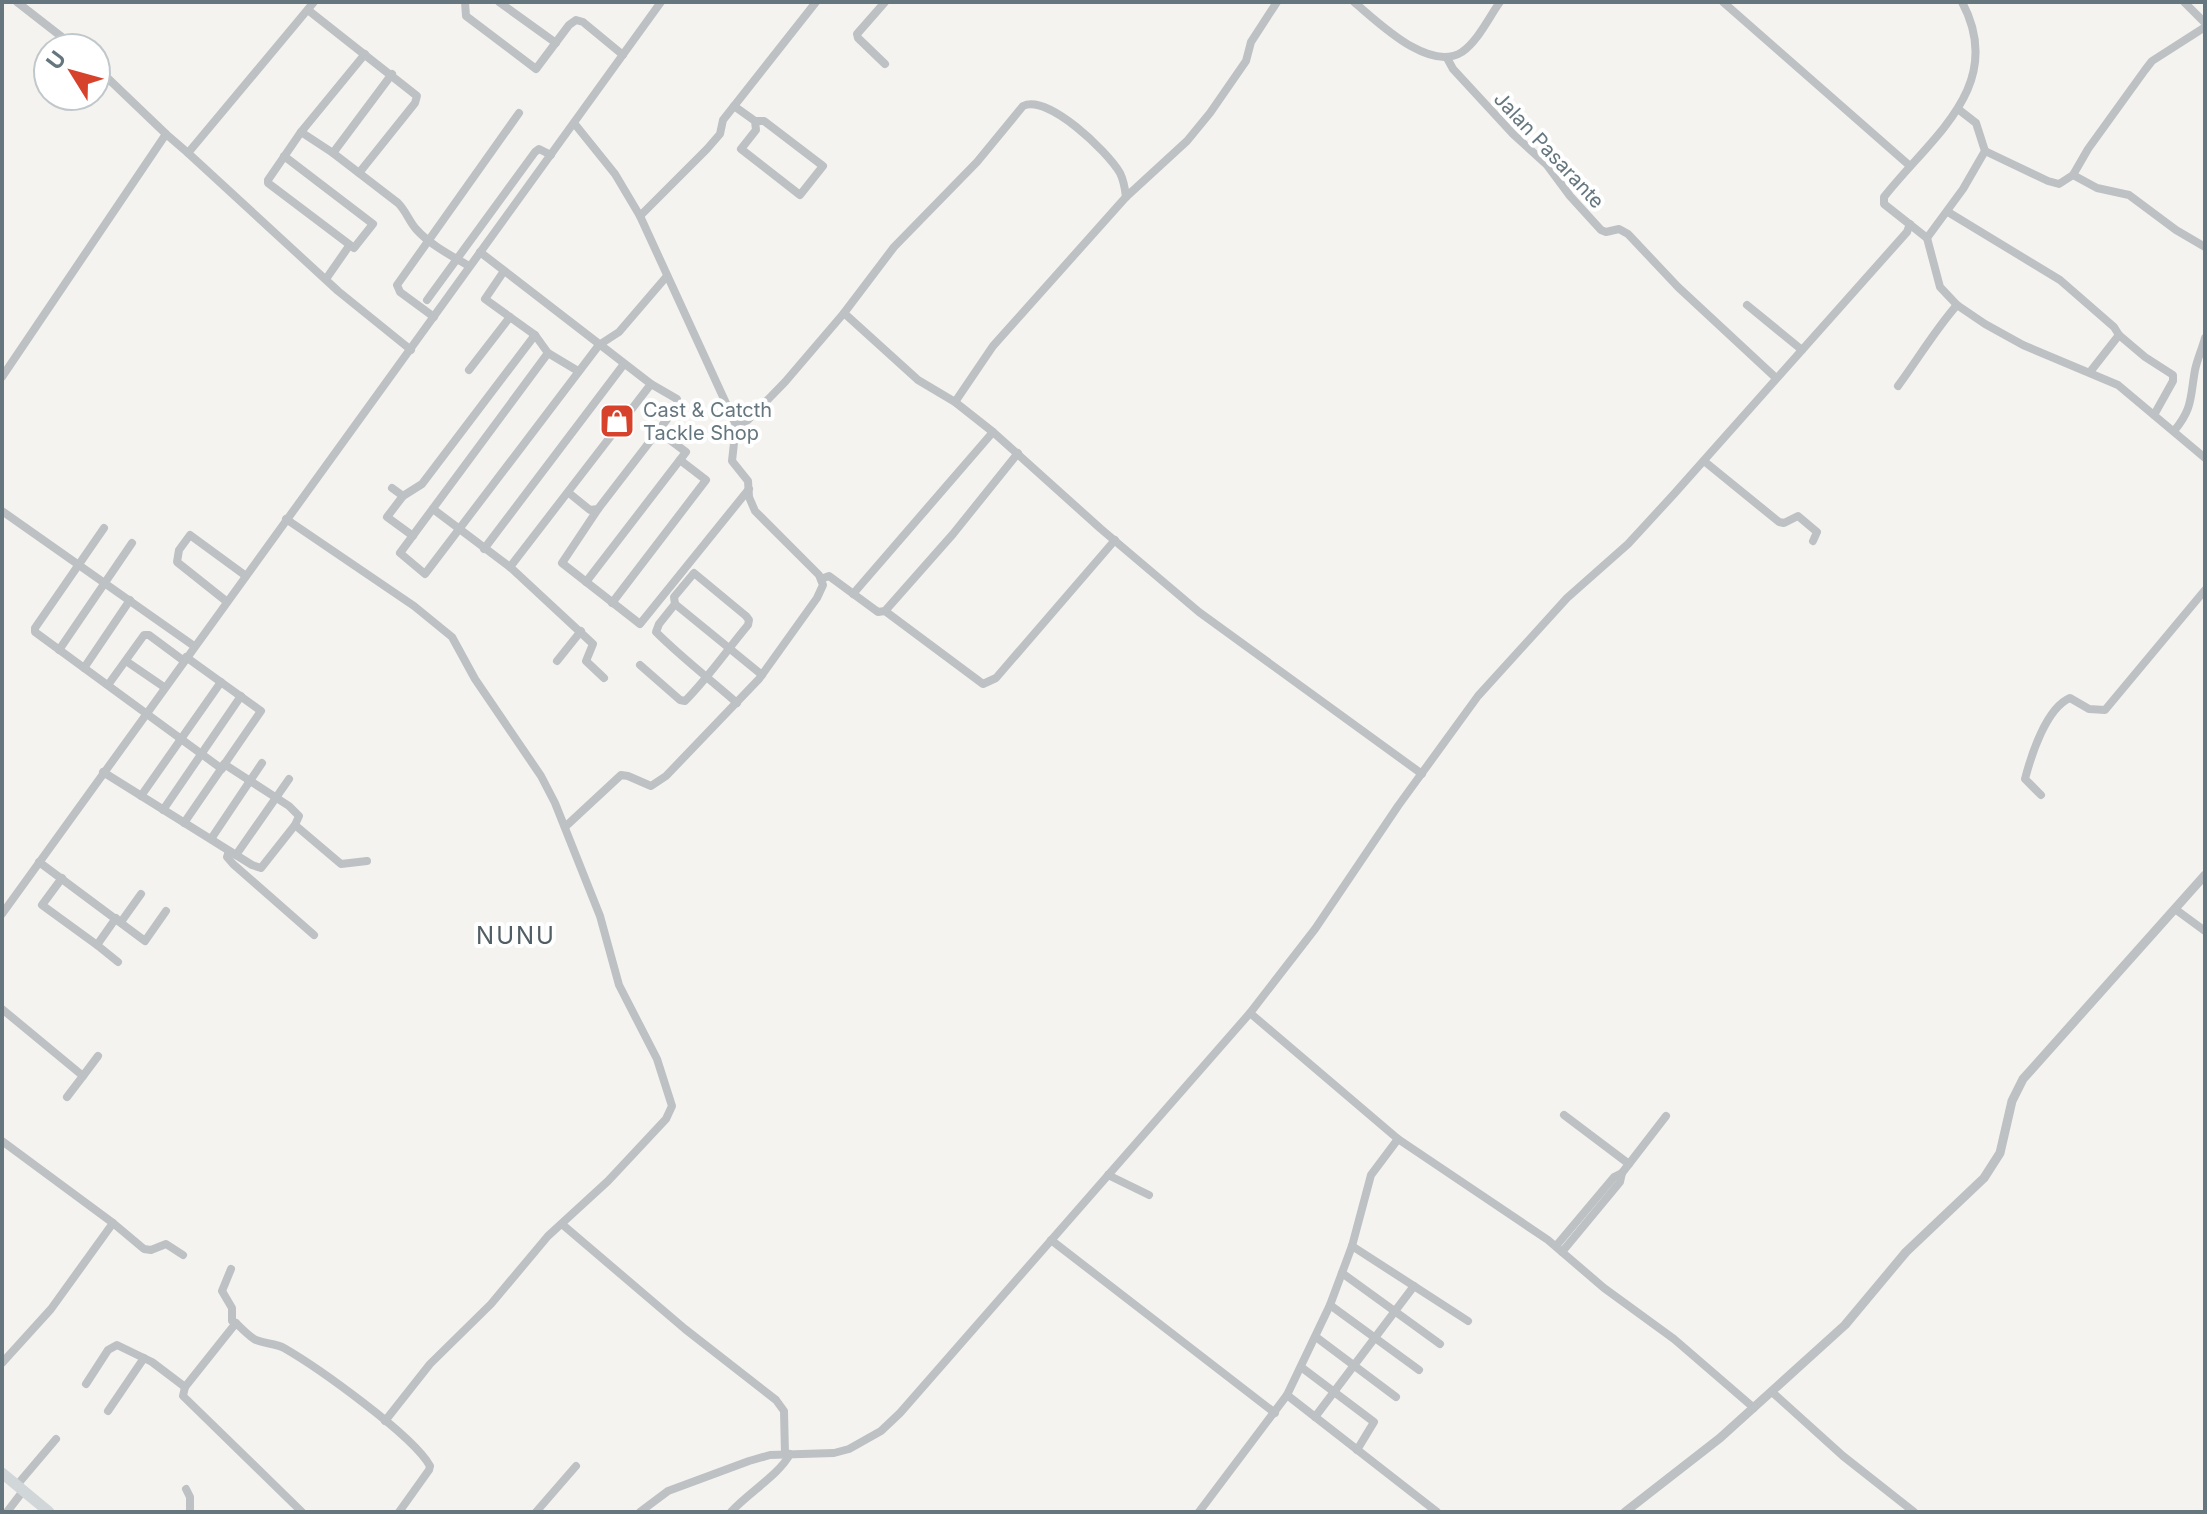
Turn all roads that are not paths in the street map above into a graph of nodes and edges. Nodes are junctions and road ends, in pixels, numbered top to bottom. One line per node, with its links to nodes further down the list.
1 (17, 2): 15 (street)
2 (465, 2): 16 (street)
3 (499, 2): 16 (street)
4 (661, 2): 18 (street)
5 (816, 2): 23 (street)
6 (885, 2): 20 (street)
7 (1277, 2): 38 (street)
8 (1354, 2): 19 (street)
9 (1500, 2): 19 (street)
10 (1723, 2): 35 (street)
11 (1962, 2): 24 (street)
12 (2184, 2): 14 (street)
13 (311, 6): 17 (street); 31 (street)
14 (2205, 25): 37 (street)
15 (55, 32)
16 (556, 43): 18 (street)
17 (365, 54): 21 (street); 28 (street)
18 (623, 55): 27 (street)
19 (1447, 58): 70 (street, Jalan Pasarante)
20 (885, 64)
21 (392, 74): 32 (street); 36 (street)
22 (112, 82): 29 (street)
23 (734, 106): 26 (street); 40 (street)
24 (1958, 109): 30 (street); 35 (street)
25 (519, 113): 43 (street)
26 (755, 121): 26 (street)
27 (574, 123): 33 (street); 40 (street)
28 (301, 132): 32 (street); 34 (street)
29 (166, 134): 31 (street); 69 (street)
30 (1985, 151): 37 (street); 39 (street)
31 (188, 153): 51 (street)
32 (333, 153): 36 (street)
33 (551, 155): 46 (street); 47 (street)
34 (284, 156): 44 (street); 44 (street)
35 (1910, 166): 41 (street)
36 (359, 173): 43 (street)
37 (2073, 175): 45 (street)
38 (1126, 197): 55 (street); 73 (street)
39 (1948, 212): 42 (street); 59 (street)
40 (640, 216): 50 (street)
41 (1910, 224): 42 (street); 63 (street)
42 (1927, 238): 54 (street)
43 (428, 240): 47 (street); 56 (street)
44 (349, 246): 51 (street)
45 (2205, 247)
46 (480, 252): 48 (street); 49 (street)
47 (457, 259): 48 (street); 52 (street)
48 (469, 266): 56 (street)
49 (504, 271): 57 (street); 61 (street)
50 (667, 276): 61 (street); 75 (street)
51 (326, 279): 62 (street)
52 (427, 300)
53 (1747, 305): 63 (street)
54 (1957, 305): 68 (street); 72 (street)
55 (844, 313): 73 (street); 75 (street)
56 (434, 317): 62 (street)
57 (510, 317): 58 (street); 66 (street)
58 (535, 335): 64 (street); 86 (street)
59 (2119, 335): 68 (street); 74 (street)
60 (2205, 338): 77 (street)
61 (599, 345): 65 (street); 67 (street)
62 (411, 350): 90 (street)
63 (1802, 350): 70 (street)
64 (548, 353): 67 (street); 87 (street)
65 (624, 364): 71 (street); 97 (street)
66 (469, 370)
67 (578, 371): 92 (street)
68 (2090, 372): 74 (street)
69 (2, 377)
70 (1776, 378): 82 (street)
71 (651, 384): 76 (street); 85 (street)
72 (1898, 386)
73 (955, 402): 78 (street)
74 (2154, 415): 77 (street)
75 (736, 425): 84 (street)
76 (658, 431): 81 (street); 88 (street)
77 (2174, 431): 80 (street)
78 (993, 432): 79 (street); 105 (street)
79 (1018, 453): 94 (street); 110 (street)
80 (2205, 458)
81 (680, 460): 102 (street); 108 (street)
82 (1704, 461): 95 (street); 134 (street)
83 (392, 488): 86 (street)
84 (750, 488): 101 (street); 108 (street)
85 (569, 493): 88 (street); 99 (street)
86 (403, 496): 93 (street)
87 (433, 509): 92 (street); 93 (street)
88 (598, 509): 102 (street)
89 (2, 511): 98 (street)
90 (286, 519): 100 (street); 143 (street)
91 (104, 528): 98 (street)
92 (459, 529): 93 (street); 97 (street)
93 (413, 536)
94 (1115, 540): 110 (street); 134 (street)
95 (1813, 541)
96 (132, 543): 103 (street)
97 (484, 549): 99 (street)
98 (80, 564): 103 (street); 114 (street)
99 (510, 567): 111 (street)
100 (246, 576): 107 (street); 107 (street)
101 (821, 579): 105 (street); 121 (street)
102 (586, 582): 108 (street)
103 (105, 583): 106 (street); 114 (street)
104 (2205, 590): 137 (street)
105 (853, 594): 110 (street)
106 (130, 600): 112 (street); 119 (street)
107 (226, 601): 112 (street)
108 (612, 603)
109 (675, 604): 113 (street); 113 (street); 120 (street)
110 (885, 611)
111 (581, 631): 117 (street); 122 (street)
112 (194, 646): 115 (street)
113 (729, 648): 120 (street); 121 (street)
114 (59, 650): 119 (street)
115 (185, 659): 116 (street); 123 (street); 125 (street)
116 (126, 661): 124 (street); 125 (street)
117 (557, 661)
118 (640, 665): 120 (street)
119 (84, 668): 124 (street)
120 (706, 675): 127 (street)
121 (762, 675): 127 (street)
122 (604, 678)
123 (221, 682): 126 (street); 129 (street)
124 (108, 685): 128 (street)
125 (164, 687): 128 (street)
126 (241, 696): 130 (street); 132 (street)
127 (737, 703): 143 (street)
128 (145, 714): 129 (street); 133 (street)
129 (180, 739): 130 (street); 138 (street)
130 (200, 754): 132 (street); 140 (street)
131 (262, 763): 136 (street)
132 (223, 766): 136 (street); 141 (street)
133 (103, 772): 138 (street); 147 (street)
134 (1422, 774): 160 (street)
135 (289, 779): 139 (street)
136 (249, 781): 139 (street); 144 (street)
137 (2041, 795)
138 (141, 796): 140 (street)
139 (276, 797): 142 (street); 145 (street)
140 (163, 810): 141 (street)
141 (184, 823): 144 (street)
142 (295, 825): 145 (street); 146 (street)
143 (565, 827): 172 (street)
144 (211, 839): 145 (street)
145 (233, 853): 156 (street)
146 (367, 861)
147 (39, 862): 149 (street); 153 (street)
148 (2205, 875): 151 (street)
149 (62, 878): 154 (street); 157 (street)
150 (141, 894): 154 (street)
151 (2175, 909): 155 (street); 195 (street)
152 (166, 911): 154 (street)
153 (2, 914)
154 (118, 920): 157 (street)
155 (2205, 931)
156 (314, 935)
157 (97, 945): 158 (street)
158 (118, 962)
159 (2, 1009): 162 (street)
160 (1250, 1013): 166 (street); 169 (street)
161 (98, 1056): 162 (street)
162 (83, 1076): 163 (street)
163 (67, 1097)
164 (1564, 1115): 168 (street)
165 (1666, 1116): 168 (street)
166 (1398, 1139): 174 (street); 175 (street)
167 (2, 1141): 171 (street)
168 (1629, 1164): 175 (street)
169 (1108, 1175): 170 (street); 173 (street)
170 (1149, 1195)
171 (113, 1223): 176 (street); 188 (street)
172 (563, 1225): 202 (street); 205 (street)
173 (1051, 1240): 200 (street); 205 (street)
174 (1352, 1246): 178 (street); 179 (street)
175 (1559, 1249): 198 (street)
176 (183, 1255)
177 (231, 1269): 183 (street)
178 (1342, 1273): 180 (street); 181 (street)
179 (1414, 1286): 181 (street); 182 (street)
180 (1330, 1305): 184 (street); 185 (street)
181 (1394, 1311): 185 (street); 186 (street)
182 (1468, 1321)
183 (236, 1323): 193 (street); 202 (street)
184 (1316, 1337): 189 (street); 190 (street)
185 (1375, 1337): 189 (street); 191 (street)
186 (1440, 1344)
187 (144, 1358): 192 (street); 193 (street); 199 (street)
188 (2, 1363)
189 (1354, 1365): 194 (street); 197 (street)
190 (1301, 1367): 194 (street); 196 (street)
191 (1419, 1370)
192 (86, 1384)
193 (185, 1387): 213 (street)
194 (1334, 1391): 201 (street); 204 (street)
195 (1772, 1392): 198 (street); 221 (street)
196 (1287, 1395): 200 (street); 201 (street)
197 (1396, 1397)
198 (1754, 1408): 220 (street)
199 (108, 1411)
200 (1275, 1413): 218 (street)
201 (1315, 1417): 204 (street)
202 (385, 1421): 214 (street)
203 (56, 1439): 208 (street)
204 (1357, 1450): 219 (street)
205 (787, 1454): 216 (street); 217 (street)
206 (576, 1466): 215 (street)
207 (2, 1473): 208 (main road)
208 (20, 1488): 210 (street); 211 (main road)
209 (186, 1489): 212 (street)
210 (7, 1512)
211 (49, 1512)
212 (190, 1512)
213 (302, 1512)
214 (399, 1512)
215 (536, 1512)
216 (640, 1512)
217 (731, 1512)
218 (1199, 1512)
219 (1437, 1512)
220 (1625, 1512)
221 (1914, 1512)

